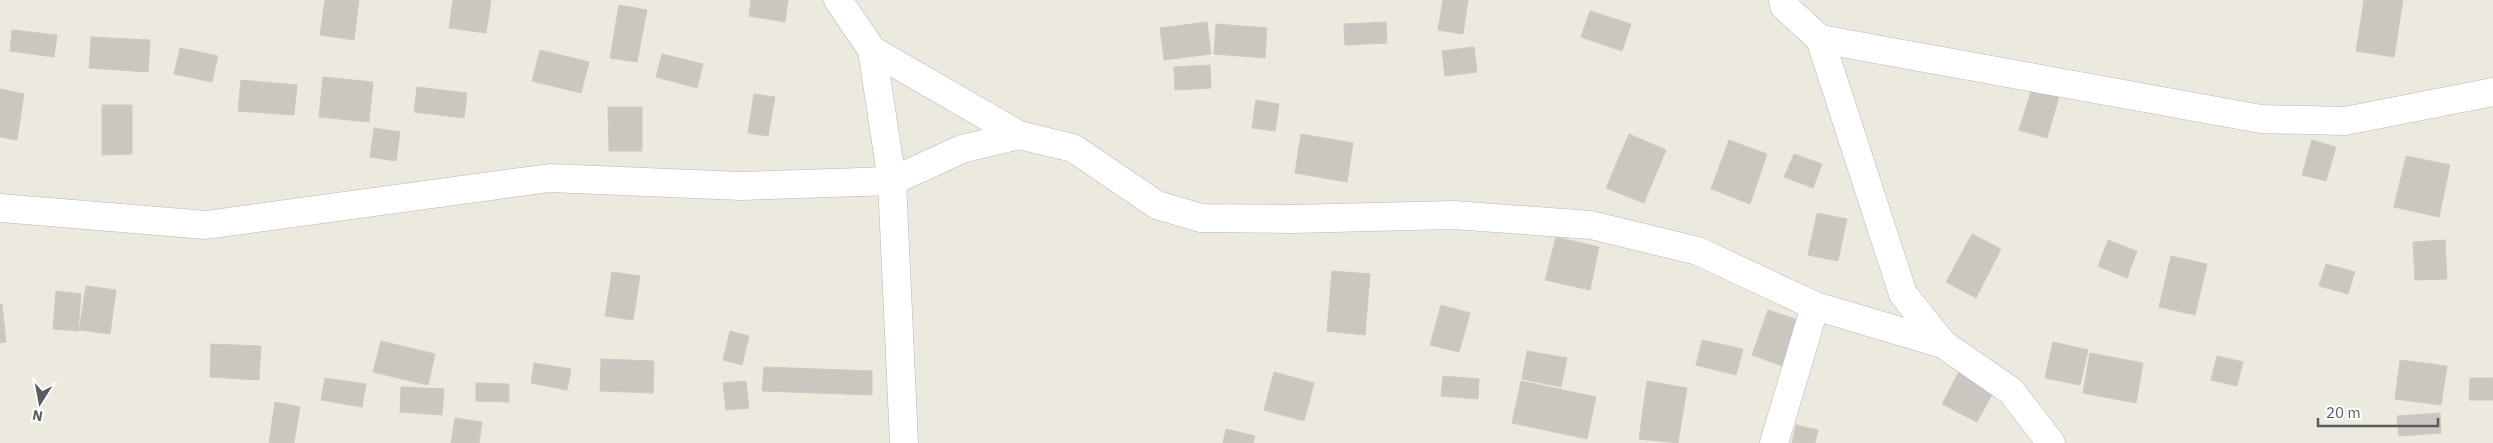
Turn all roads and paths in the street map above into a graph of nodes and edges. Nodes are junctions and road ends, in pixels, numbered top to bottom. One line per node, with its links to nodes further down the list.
1 (838, 0): 4 (street)
2 (1783, 0): 3 (street)
3 (1820, 39): 5 (street); 10 (street)
4 (872, 50): 6 (street); 7 (street)
5 (2493, 92)
6 (1019, 135): 7 (street); 9 (street)
7 (892, 181): 8 (street); 11 (street)
8 (0, 208)
9 (1815, 306): 10 (street); 12 (street)
10 (1943, 344): 13 (street)
11 (904, 443)
12 (1774, 443)
13 (2051, 443)

